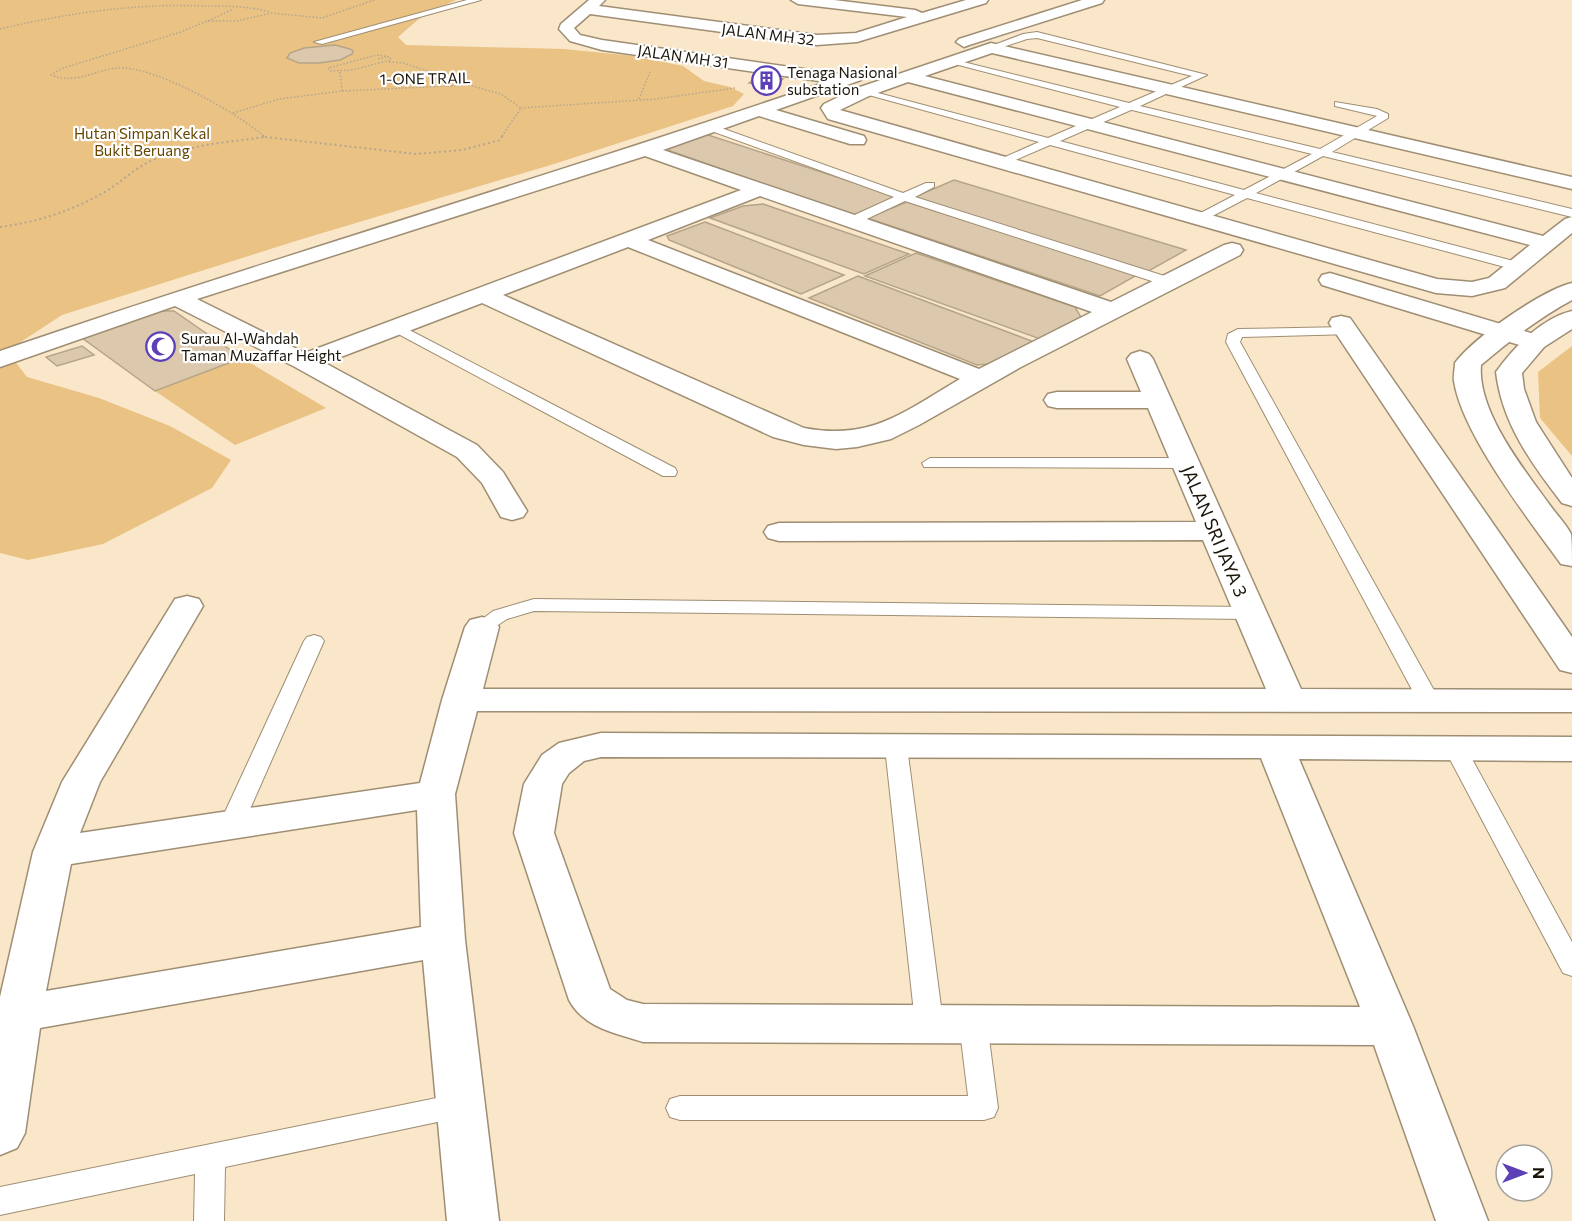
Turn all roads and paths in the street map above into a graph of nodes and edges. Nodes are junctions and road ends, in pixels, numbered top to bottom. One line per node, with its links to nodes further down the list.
1 (374, 0): 8 (path)
2 (477, 0): 12 (lane)
3 (798, 0): 9 (street)
4 (981, 0): 9 (street, JALAN MH 32)
5 (1097, 0): 22 (street)
6 (592, 4): 9 (street, JALAN MH 32); 18 (street, JALAN MH 31)
7 (236, 7): 8 (path); 10 (path); 11 (path)
8 (271, 13): 10 (path)
9 (928, 15)
10 (207, 21): 29 (path)
11 (0, 29)
12 (319, 42)
13 (991, 48): 17 (street); 23 (street); 23 (lane)
14 (390, 57): 15 (path); 16 (path); 19 (path)
15 (378, 59)
16 (387, 62): 19 (path); 21 (path)
17 (954, 62): 20 (street); 26 (lane)
18 (766, 68): 22 (street, JALAN MH 31); 27 (path)
19 (340, 72): 24 (path)
20 (909, 76): 22 (street); 30 (street)
21 (469, 85): 24 (path, 1-ONE TRAIL); 27 (path, 1-ONE TRAIL)
22 (855, 86): 28 (street); 34 (lane); 37 (street)
23 (1172, 90): 26 (lane); 32 (street)
24 (342, 91): 29 (path, 1-ONE TRAIL)
25 (1339, 104): 32 (lane)
26 (1132, 107): 30 (lane); 36 (lane)
27 (521, 108): 33 (path)
28 (759, 111): 31 (street); 45 (street)
29 (232, 113): 33 (path)
30 (1089, 125): 34 (lane); 38 (street)
31 (710, 127): 35 (street); 43 (lane)
32 (1358, 133): 36 (lane); 39 (street)
33 (265, 137): 48 (path)
34 (1050, 142): 37 (lane); 42 (lane)
35 (645, 150): 41 (street); 61 (street)
36 (1321, 153): 38 (lane); 44 (lane)
37 (1000, 163): 49 (street)
38 (1280, 175): 42 (lane); 52 (street)
39 (1572, 183)
40 (930, 185): 43 (lane)
41 (759, 190): 46 (street); 50 (street)
42 (1246, 194): 49 (lane); 55 (lane)
43 (904, 197): 46 (lane); 58 (lane)
44 (1572, 213)
45 (1120, 217)
46 (852, 221): 62 (street)
47 (1572, 223): 52 (street)
48 (0, 227)
49 (1199, 230): 51 (street); 54 (street)
50 (627, 239): 60 (street); 71 (street)
51 (1282, 243): 53 (street); 54 (street)
52 (1546, 243): 55 (street)
53 (1313, 252): 55 (street); 56 (street)
54 (1246, 255): 58 (street)
55 (1516, 266)
56 (1289, 268)
57 (1311, 274): 66 (street)
58 (1169, 282): 62 (street)
59 (1572, 290): 66 (street)
60 (482, 294): 64 (street); 71 (street)
61 (177, 298): 68 (street); 70 (street)
62 (1113, 311): 71 (street)
63 (1572, 318): 67 (street)
64 (394, 326): 70 (street); 76 (lane)
65 (1344, 327): 86 (street); 88 (lane)
66 (1500, 332): 67 (street); 81 (street)
67 (1535, 342): 77 (street)
68 (0, 359)
69 (1140, 359): 73 (street, JALAN SRI JAYA 3)
70 (304, 362): 78 (street)
71 (981, 378)
72 (1057, 400): 73 (street)
73 (1158, 400): 75 (street, JALAN SRI JAYA 3)
74 (930, 463): 75 (lane)
75 (1185, 463): 79 (street, JALAN SRI JAYA 3)
76 (669, 472)
77 (1572, 497)
78 (512, 511)
79 (1215, 531): 80 (street); 83 (street, JALAN SRI JAYA 3)
80 (779, 532)
81 (1572, 557)
82 (187, 606): 97 (street)
83 (1250, 613): 84 (lane); 90 (street, JALAN SRI JAYA 3)
84 (482, 627): 87 (street)
85 (314, 641): 96 (lane)
86 (1572, 662)
87 (460, 700): 90 (street); 95 (street)
88 (1429, 701): 89 (street); 90 (street)
89 (1572, 701)
90 (1289, 702)
91 (1275, 746): 92 (street); 93 (street); 103 (street)
92 (896, 747): 101 (lane); 101 (street)
93 (1455, 747): 94 (street); 99 (lane)
94 (1572, 749)
95 (436, 794): 96 (street); 98 (street)
96 (231, 825): 97 (street)
97 (53, 852): 100 (street)
98 (443, 940): 100 (street); 104 (street)
99 (1572, 966)
100 (10, 1016): 106 (street)
101 (929, 1022): 102 (street)
102 (973, 1023): 103 (street); 105 (lane)
103 (1390, 1026): 111 (street)
104 (461, 1105): 107 (lane); 110 (street)
105 (680, 1108)
106 (0, 1133)
107 (210, 1157): 108 (lane); 109 (lane)
108 (0, 1201)
109 (209, 1221)
110 (473, 1221)
111 (1462, 1221)

